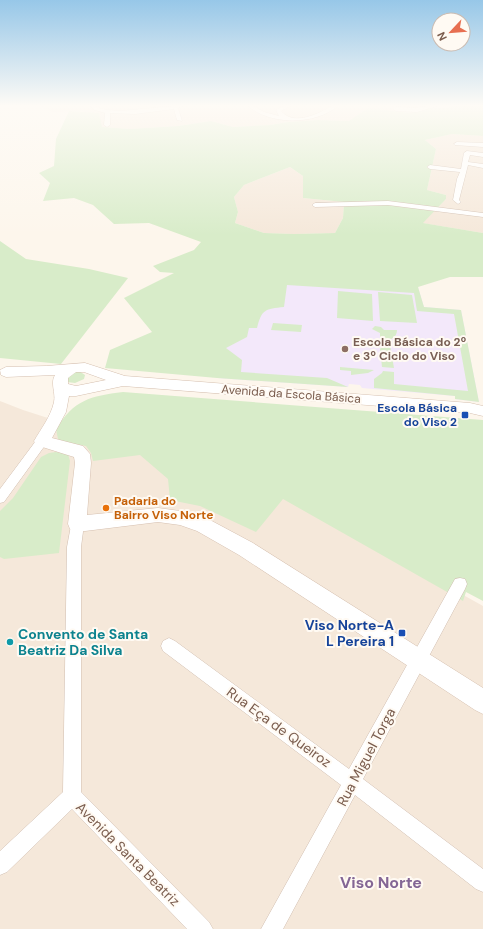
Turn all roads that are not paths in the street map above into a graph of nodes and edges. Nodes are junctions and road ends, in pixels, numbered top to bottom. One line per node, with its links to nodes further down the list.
1 (483, 155): 2 (street)
2 (465, 164): 3 (street); 5 (street)
3 (483, 166)
4 (430, 167): 5 (street)
5 (463, 175): 7 (street)
6 (315, 205): 7 (street)
7 (456, 210): 8 (street)
8 (483, 215)
9 (74, 368): 10 (street, Avenida da Escola Básica); 11 (street, Avenida da Escola Básica); 13 (street)
10 (95, 370): 12 (street, Avenida da Escola Básica); 14 (street)
11 (3, 371): 13 (street, Avenida da Escola Básica)
12 (123, 381): 14 (street, Avenida da Escola Básica); 15 (street, Avenida da Escola Básica)
13 (61, 385): 14 (street, Avenida da Escola Básica); 16 (street)
14 (85, 389): 16 (street)
15 (483, 411)
16 (59, 412): 17 (street)
17 (42, 441): 18 (street); 19 (street, Avenida Santa Beatriz)
18 (0, 498)
19 (77, 524): 22 (street); 25 (street, Avenida Santa Beatriz)
20 (460, 584): 22 (street, Rua Miguel Torga)
21 (169, 646): 24 (street, Rua Eça de Queiroz)
22 (418, 660): 23 (street); 24 (street, Rua Miguel Torga)
23 (483, 702)
24 (352, 782): 27 (street, Rua Eça de Queiroz); 29 (street, Rua Miguel Torga)
25 (72, 796): 26 (street); 28 (street, Avenida Santa Beatriz)
26 (0, 865)
27 (483, 882)
28 (202, 929)
29 (272, 929)

